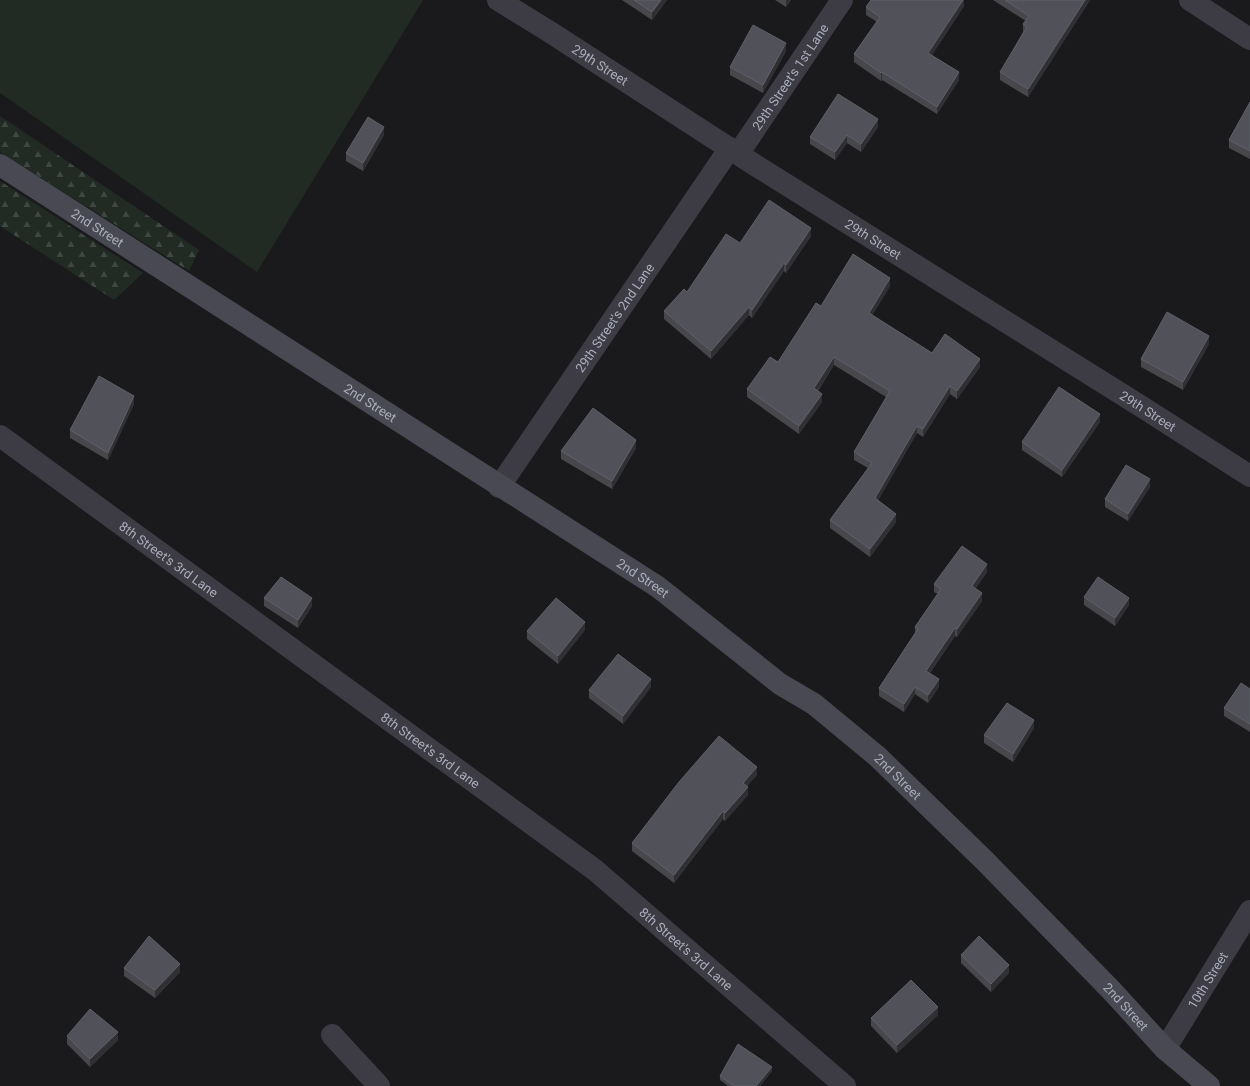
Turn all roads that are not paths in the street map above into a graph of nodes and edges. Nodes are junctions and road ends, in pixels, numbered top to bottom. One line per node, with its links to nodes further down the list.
1 (498, 0): 5 (street, 29th Street)
2 (842, 0): 5 (street, 29th Street's 1st Lane)
3 (1190, 0): 4 (street)
4 (1250, 39)
5 (734, 151): 8 (street, 29th Street); 9 (street, 29th Street's 2nd Lane)
6 (0, 165): 9 (main road, 2nd Street)
7 (0, 436): 14 (street, 8th Street's 3rd Lane)
8 (1250, 476)
9 (499, 487): 12 (main road, 2nd Street)
10 (1249, 914): 12 (street, 10th Street)
11 (332, 1035): 13 (street)
12 (1165, 1049): 15 (main road, 2nd Street)
13 (379, 1086)
14 (845, 1086)
15 (1209, 1086)

